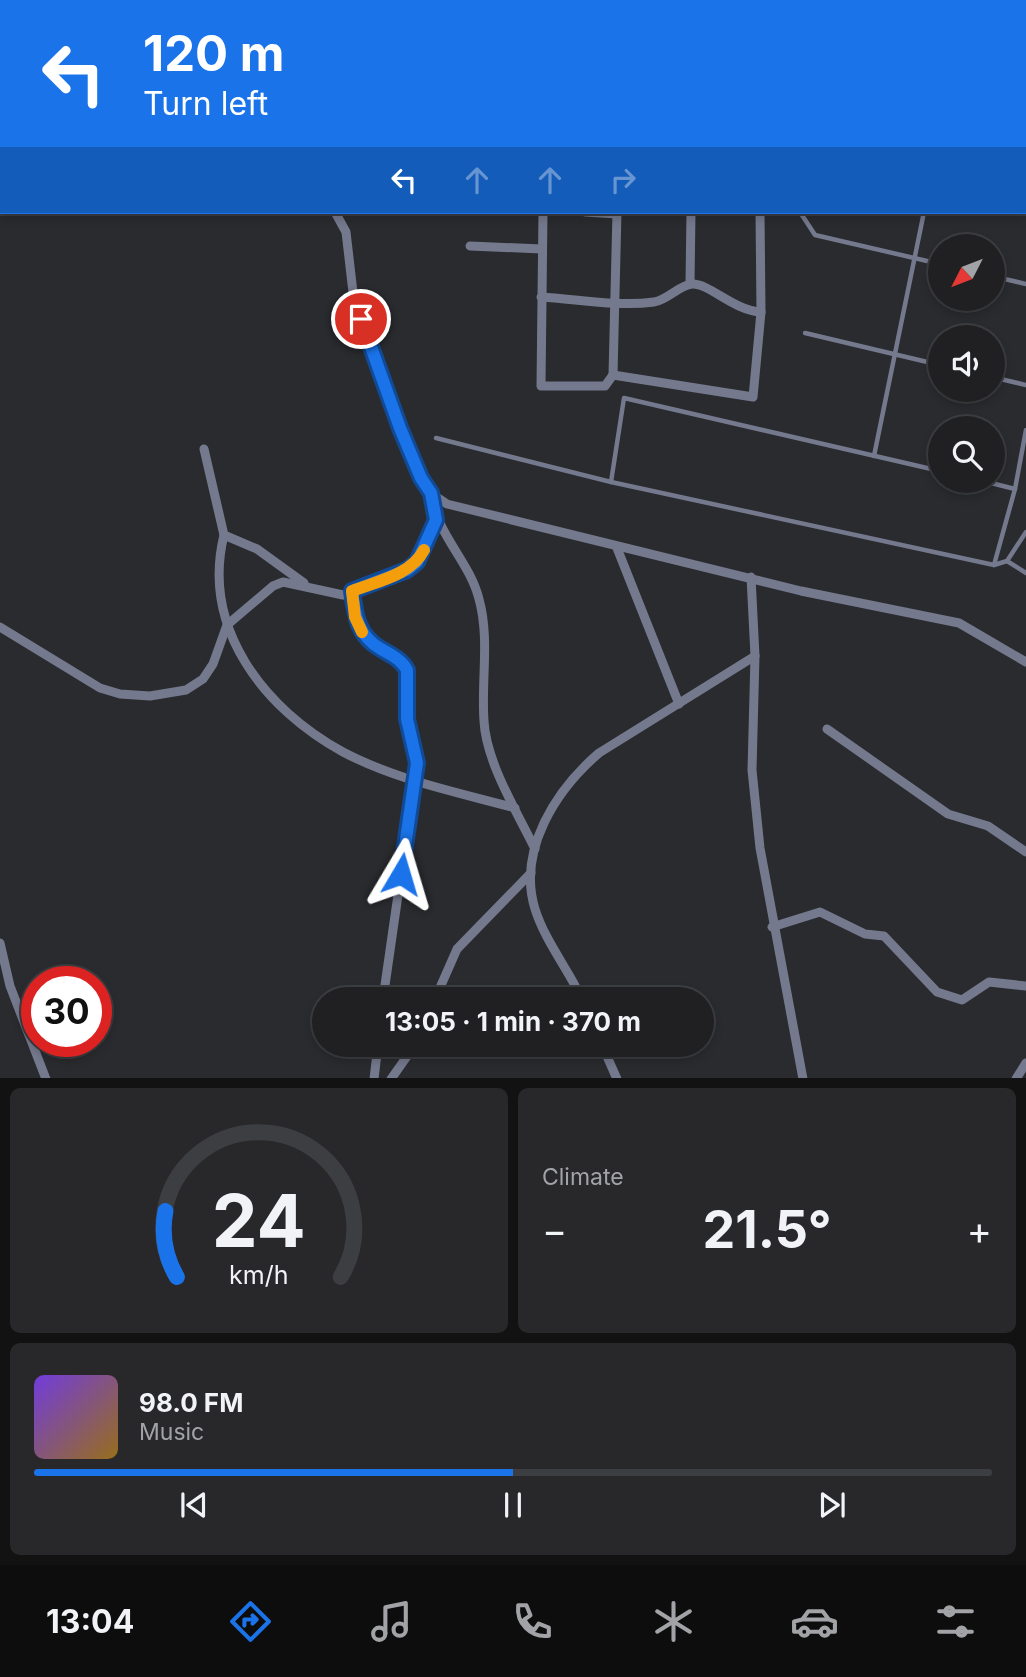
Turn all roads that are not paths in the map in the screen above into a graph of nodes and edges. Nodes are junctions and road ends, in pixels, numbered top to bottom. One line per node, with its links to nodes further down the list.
1 (921, 0): 2 (street)
2 (928, 0)
3 (336, 214): 34 (street)
4 (543, 214): 11 (street)
5 (617, 214): 18 (street)
6 (691, 214): 15 (street)
7 (760, 214): 19 (street)
8 (801, 214): 12 (lane)
9 (924, 214): 12 (lane)
10 (470, 246): 11 (street)
11 (542, 249): 17 (street)
12 (914, 258): 13 (lane); 21 (lane)
13 (928, 261)
14 (1005, 279): 16 (lane)
15 (690, 284): 18 (street); 19 (street)
16 (1026, 284)
17 (541, 297): 18 (street); 23 (street)
18 (613, 302): 23 (street)
19 (761, 312): 23 (street)
20 (805, 334): 21 (lane)
21 (892, 354): 22 (lane); 29 (lane)
22 (928, 362)
23 (612, 375)
24 (1005, 380): 25 (lane)
25 (1026, 385)
26 (1026, 430): 33 (lane)
27 (436, 438): 31 (lane)
28 (204, 449): 37 (street)
29 (874, 456): 30 (lane); 31 (lane)
30 (928, 468)
31 (611, 482): 40 (lane)
32 (1005, 486): 33 (lane)
33 (1015, 489): 40 (lane)
34 (431, 493): 35 (street); 38 (street)
35 (436, 520): 44 (street); 52 (street)
36 (1026, 532): 39 (lane)
37 (224, 535): 43 (street); 45 (street)
38 (617, 548): 42 (street); 49 (street)
39 (1007, 561): 40 (lane); 41 (lane)
40 (993, 565)
41 (1026, 573)
42 (751, 577): 47 (street); 48 (street)
43 (312, 588): 44 (street); 45 (street)
44 (352, 591): 51 (street)
45 (227, 625): 46 (street); 51 (street)
46 (0, 627)
47 (755, 656): 49 (street); 56 (street)
48 (1026, 662)
49 (679, 704): 53 (street)
50 (827, 729): 54 (street)
51 (415, 781): 52 (street); 59 (street)
52 (515, 808): 53 (street)
53 (535, 849): 55 (street)
54 (1026, 852)
55 (531, 873): 60 (street); 61 (street)
56 (772, 927): 58 (street); 70 (street)
57 (0, 943): 66 (street)
58 (1026, 986)
59 (385, 987)
60 (440, 987)
61 (575, 987)
62 (377, 1057): 67 (street)
63 (407, 1057): 68 (street)
64 (607, 1057): 69 (street)
65 (1026, 1063): 71 (street)
66 (47, 1078)
67 (374, 1078)
68 (392, 1078)
69 (617, 1078)
70 (803, 1078)
71 (1017, 1078)

